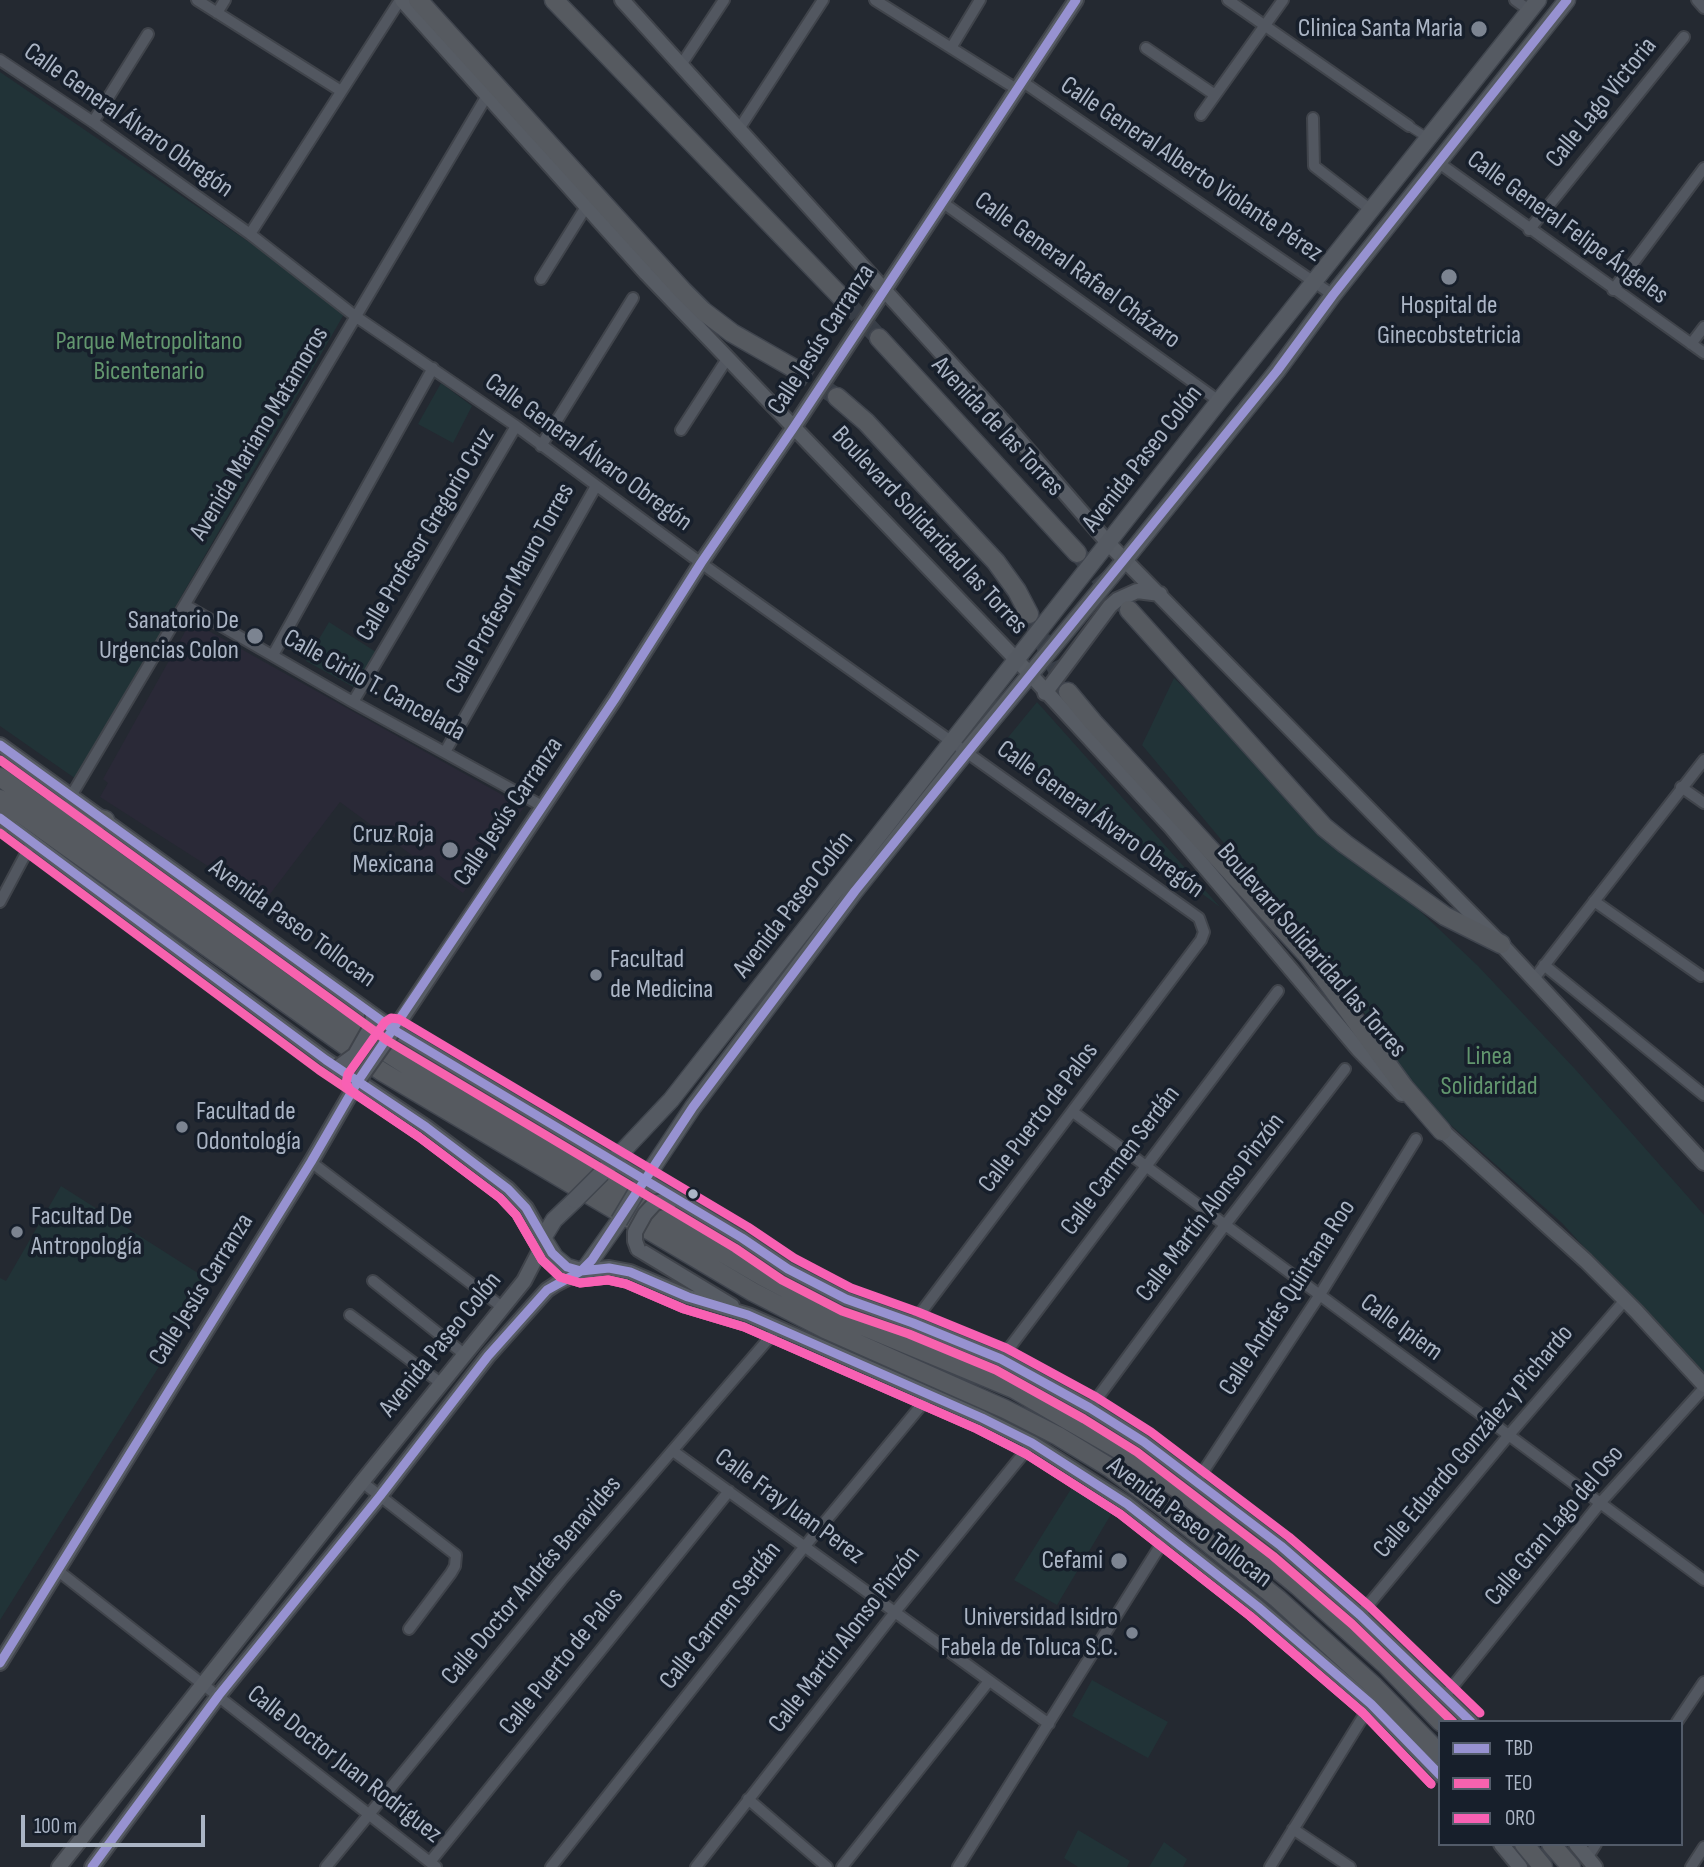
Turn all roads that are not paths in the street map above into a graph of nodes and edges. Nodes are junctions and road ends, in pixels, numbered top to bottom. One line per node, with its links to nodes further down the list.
1 (197, 0): 21 (street)
2 (225, 0): 21 (street)
3 (401, 0): 30 (street); 31 (main road, Boulevard Solidaridad las Torres)
4 (418, 0): 61 (highway)
5 (554, 0): 52 (highway)
6 (622, 0): 28 (main road)
7 (724, 0): 28 (street)
8 (822, 0): 37 (street)
9 (875, 0): 20 (street, Calle General Alberto Violante Pérez)
10 (898, 0): 20 (street)
11 (980, 0): 25 (street)
12 (1076, 0): 29 (main road, Calle Jesús Carranza)
13 (1228, 0): 22 (street)
14 (1283, 0): 22 (street)
15 (1515, 0): 18 (street)
16 (1567, 0): 39 (main road, Avenida Paseo Colón)
17 (1697, 0): 19 (street)
18 (1533, 5): 38 (main road, Avenida Paseo Colón)
19 (1704, 8)
20 (892, 10): 25 (street, Calle General Alberto Violante Pérez)
21 (217, 13): 30 (street)
22 (1265, 25): 32 (street); 36 (street)
23 (148, 34): 35 (street)
24 (1684, 37): 44 (street, Calle Lago Victoria)
25 (951, 48): 29 (street, Calle General Alberto Violante Pérez)
26 (1146, 48): 32 (street)
27 (0, 60): 35 (street, Calle General Álvaro Obregón)
28 (681, 65): 37 (main road)
29 (1021, 86): 41 (main road, Calle Jesús Carranza); 47 (street, Calle General Alberto Violante Pérez)
30 (341, 92): 45 (street)
31 (488, 94): 42 (main road, Boulevard Solidaridad las Torres); 53 (street, Avenida Mariano Matamoros)
32 (1215, 95): 33 (street)
33 (1201, 115)
34 (1313, 118): 43 (street)
35 (93, 122): 45 (street, Calle General Álvaro Obregón)
36 (1409, 126): 38 (street)
37 (739, 129): 48 (main road)
38 (1427, 138): 43 (main road, Avenida Paseo Colón)
39 (1439, 163): 44 (street, Calle General Felipe Ángeles); 50 (main road, Avenida Paseo Colón)
40 (1704, 168): 49 (street)
41 (942, 202): 48 (main road, Calle Jesús Carranza); 64 (street, Calle General Rafael Cházaro)
42 (586, 206): 46 (street); 59 (main road, Boulevard Solidaridad las Torres)
43 (1371, 211): 47 (main road, Avenida Paseo Colón)
44 (1529, 230): 49 (street, Calle General Felipe Ángeles)
45 (250, 234): 53 (street, Calle General Álvaro Obregón)
46 (541, 279)
47 (1314, 282): 50 (street, Calle General Alberto Violante Pérez); 58 (main road, Avenida Paseo Colón)
48 (884, 290): 66 (main road, Calle Jesús Carranza); 70 (main road)
49 (1614, 290): 56 (street, Calle General Felipe Ángeles)
50 (1333, 295): 62 (main road, Avenida Paseo Colón)
51 (633, 298): 68 (street)
52 (846, 302)
53 (355, 316): 60 (street, Calle General Álvaro Obregón); 75 (street, Avenida Mariano Matamoros)
54 (1704, 327): 56 (street)
55 (879, 338): 71 (highway, Avenida de las Torres)
56 (1691, 344): 57 (street, Calle General Felipe Ángeles)
57 (1704, 353)
58 (1256, 356): 62 (main road); 64 (main road, Avenida Paseo Colón)
59 (727, 359): 66 (main road, Boulevard Solidaridad las Torres); 67 (street)
60 (433, 368): 65 (street, Calle General Álvaro Obregón); 78 (street)
61 (795, 369)
62 (1277, 371): 72 (main road, Avenida Paseo Colón)
63 (837, 397): 77 (highway)
64 (1219, 401): 70 (main road, Avenida Paseo Colón)
65 (516, 426): 68 (street, Calle General Álvaro Obregón); 83 (street, Calle Profesor Gregorio Cruz)
66 (794, 427): 73 (main road, Calle Jesús Carranza); 79 (main road, Boulevard Solidaridad las Torres)
67 (681, 430)
68 (541, 446): 69 (street, Calle General Álvaro Obregón)
69 (596, 486): 73 (street, Calle General Álvaro Obregón); 86 (street, Calle Profesor Mauro Torres)
70 (1109, 544): 72 (main road); 79 (main road, Avenida Paseo Colón)
71 (1077, 553)
72 (1125, 561): 74 (main road); 80 (main road, Avenida Paseo Colón)
73 (701, 563): 85 (street, Calle General Álvaro Obregón); 94 (main road, Calle Jesús Carranza)
74 (1160, 594): 81 (main road); 102 (main road)
75 (185, 605): 78 (street, Calle Cirilo T. Cancelada); 90 (street, Avenida Mariano Matamoros)
76 (1129, 610): 102 (highway)
77 (1029, 614)
78 (273, 655): 83 (street, Calle Cirilo T. Cancelada)
79 (1016, 661): 80 (main road, Boulevard Solidaridad las Torres); 85 (main road, Avenida Paseo Colón)
80 (1030, 674): 81 (main road, Boulevard Solidaridad las Torres); 85 (main road, Avenida Paseo Colón)
81 (1045, 692): 114 (main road, Boulevard Solidaridad las Torres)
82 (1068, 692): 114 (highway, Boulevard Solidaridad las Torres)
83 (353, 702): 86 (street, Calle Cirilo T. Cancelada)
84 (0, 745): 90 (main road, Avenida Paseo Tollocan)
85 (960, 747): 98 (main road, Avenida Paseo Colón); 101 (street, Calle General Álvaro Obregón)
86 (445, 751): 94 (street, Calle Cirilo T. Cancelada)
87 (1704, 760): 89 (street)
88 (0, 777): 93 (highway, Avenida Paseo Tollocan)
89 (1681, 787): 92 (street); 99 (street)
90 (71, 796): 96 (main road, Avenida Paseo Tollocan)
91 (0, 799): 167 (highway, Avenida Paseo Tollocan)
92 (1704, 803)
93 (39, 805): 96 (highway); 163 (highway, Avenida Paseo Tollocan)
94 (541, 806): 108 (main road, Calle Jesús Carranza)
95 (2, 817): 97 (main road)
96 (105, 820): 107 (main road, Avenida Paseo Tollocan)
97 (32, 842): 100 (street); 109 (main road)
98 (849, 887): 119 (main road, Avenida Paseo Colón); 120 (main road, Avenida Paseo Colón)
99 (1594, 901): 103 (street); 104 (street)
100 (0, 902)
101 (1200, 940): 113 (street, Calle Puerto de Palos)
102 (1501, 944): 105 (main road)
103 (1544, 965): 105 (street); 112 (street)
104 (1700, 976)
105 (1533, 980): 117 (main road)
106 (1279, 991): 118 (street, Calle Carmen Serdán)
107 (373, 1015): 108 (main road, Avenida Paseo Tollocan); 109 (main road, bridge)
108 (394, 1030): 111 (main road, Calle Jesús Carranza, bridge); 119 (main road, Avenida Paseo Tollocan)
109 (337, 1068): 111 (main road)
110 (1345, 1069): 121 (street, Calle Martín Alonso Pinzón)
111 (358, 1081): 116 (main road, Calle Jesús Carranza); 122 (main road)
112 (1704, 1095)
113 (1073, 1112): 118 (street, Calle Ipiem); 131 (street, Calle Puerto de Palos)
114 (1442, 1131): 127 (main road, Boulevard Solidaridad las Torres)
115 (1416, 1139): 126 (street, Calle Andrés Quintana Roo)
116 (311, 1163): 128 (street); 151 (main road, Calle Jesús Carranza)
117 (1704, 1163)
118 (1146, 1166): 121 (street, Calle Ipiem); 134 (street, Calle Carmen Serdán)
119 (607, 1167): 120 (main road, Avenida Paseo Tollocan); 122 (main road, Avenida Paseo Colón, bridge)
120 (641, 1186): 123 (main road, Avenida Paseo Tollocan); 124 (main road, Avenida Paseo Colón, bridge)
121 (1225, 1225): 126 (street, Calle Ipiem); 138 (street, Calle Martín Alonso Pinzón)
122 (543, 1238): 124 (main road); 128 (main road, Avenida Paseo Colón)
123 (788, 1269): 130 (main road, bridge); 131 (main road, Avenida Paseo Tollocan)
124 (581, 1271): 130 (main road, Avenida Paseo Tollocan); 145 (main road, Avenida Paseo Colón)
125 (373, 1282): 133 (street)
126 (1319, 1296): 139 (street, Calle Ipiem); 142 (street, Calle Andrés Quintana Roo)
127 (1625, 1300): 136 (main road, Boulevard Solidaridad las Torres); 139 (street, Calle Eduardo González y Pichardo)
128 (502, 1307): 133 (main road, Avenida Paseo Colón)
129 (350, 1315): 135 (street)
130 (748, 1315): 132 (main road, Avenida Paseo Tollocan)
131 (913, 1323): 134 (main road, Avenida Paseo Tollocan)
132 (777, 1329): 137 (main road, Avenida Paseo Tollocan); 141 (street, Calle Doctor Andrés Benavides)
133 (464, 1354): 135 (main road, Avenida Paseo Colón)
134 (1001, 1359): 138 (main road, Avenida Paseo Tollocan)
135 (442, 1384): 143 (main road, Avenida Paseo Colón)
136 (1704, 1387): 146 (street, Calle Gran Lago del Oso)
137 (929, 1395): 140 (main road, Avenida Paseo Tollocan); 148 (street, Calle Carmen Serdán)
138 (1090, 1408): 142 (main road, Avenida Paseo Tollocan)
139 (1508, 1436): 146 (street, Calle Ipiem); 154 (street, Calle Eduardo González y Pichardo)
140 (1032, 1443): 147 (main road, Avenida Paseo Tollocan); 153 (street, Calle Martín Alonso Pinzón)
141 (673, 1451): 144 (street, Calle Fray Juan Perez); 170 (street, Calle Doctor Andrés Benavides)
142 (1197, 1481): 154 (main road, Avenida Paseo Tollocan)
143 (362, 1482): 145 (street); 149 (main road, Avenida Paseo Colón)
144 (729, 1491): 148 (street, Calle Fray Juan Perez); 179 (street, Calle Puerto de Palos)
145 (380, 1496): 150 (main road, Avenida Paseo Colón); 155 (street)
146 (1601, 1502): 152 (street, Calle Ipiem); 161 (street, Calle Gran Lago del Oso)
147 (1167, 1535): 162 (main road, Avenida Paseo Tollocan); 166 (street)
148 (805, 1546): 153 (street, Calle Fray Juan Perez); 183 (street, Calle Carmen Serdán)
149 (309, 1551): 150 (main road); 159 (main road, Avenida Paseo Colón)
150 (324, 1563): 160 (main road, Avenida Paseo Colón)
151 (57, 1570): 156 (main road, Calle Jesús Carranza); 159 (street, Calle Doctor Juan Rodríguez)
152 (1704, 1580)
153 (895, 1612): 157 (street, Calle Fray Juan Perez); 169 (street, Calle Martín Alonso Pinzón)
154 (1360, 1615): 161 (main road, Avenida Paseo Tollocan)
155 (409, 1629)
156 (0, 1663)
157 (989, 1681): 166 (street, Calle Fray Juan Perez); 186 (street)
158 (1704, 1682): 165 (street)
159 (203, 1683): 160 (street, Calle Doctor Juan Rodríguez); 180 (main road, Avenida Paseo Colón)
160 (219, 1695): 170 (street, Calle Doctor Juan Rodríguez); 181 (main road, Avenida Paseo Colón)
161 (1445, 1696): 164 (main road, Avenida Paseo Tollocan)
162 (1371, 1704): 168 (main road, Avenida Paseo Tollocan); 171 (street)
163 (1439, 1720)
164 (1469, 1720)
165 (1678, 1720)
166 (1049, 1724): 187 (street)
167 (1438, 1752)
168 (1438, 1773)
169 (748, 1800): 184 (street, Calle Martín Alonso Pinzón); 185 (street)
170 (368, 1815): 179 (street, Calle Doctor Juan Rodríguez); 182 (street, Calle Doctor Andrés Benavides)
171 (1293, 1829): 188 (street); 189 (street)
172 (1503, 1846): 190 (main road)
173 (1523, 1846): 191 (highway)
174 (1524, 1846): 192 (highway)
175 (1553, 1846): 193 (highway)
176 (1578, 1846): 178 (main road)
177 (1704, 1847): 194 (street)
178 (1591, 1862)
179 (433, 1865)
180 (59, 1867)
181 (92, 1867)
182 (326, 1867)
183 (551, 1867)
184 (696, 1867)
185 (827, 1867)
186 (842, 1867)
187 (958, 1867)
188 (1269, 1867)
189 (1350, 1867)
190 (1521, 1867)
191 (1528, 1867)
192 (1543, 1867)
193 (1571, 1867)
194 (1691, 1867)

